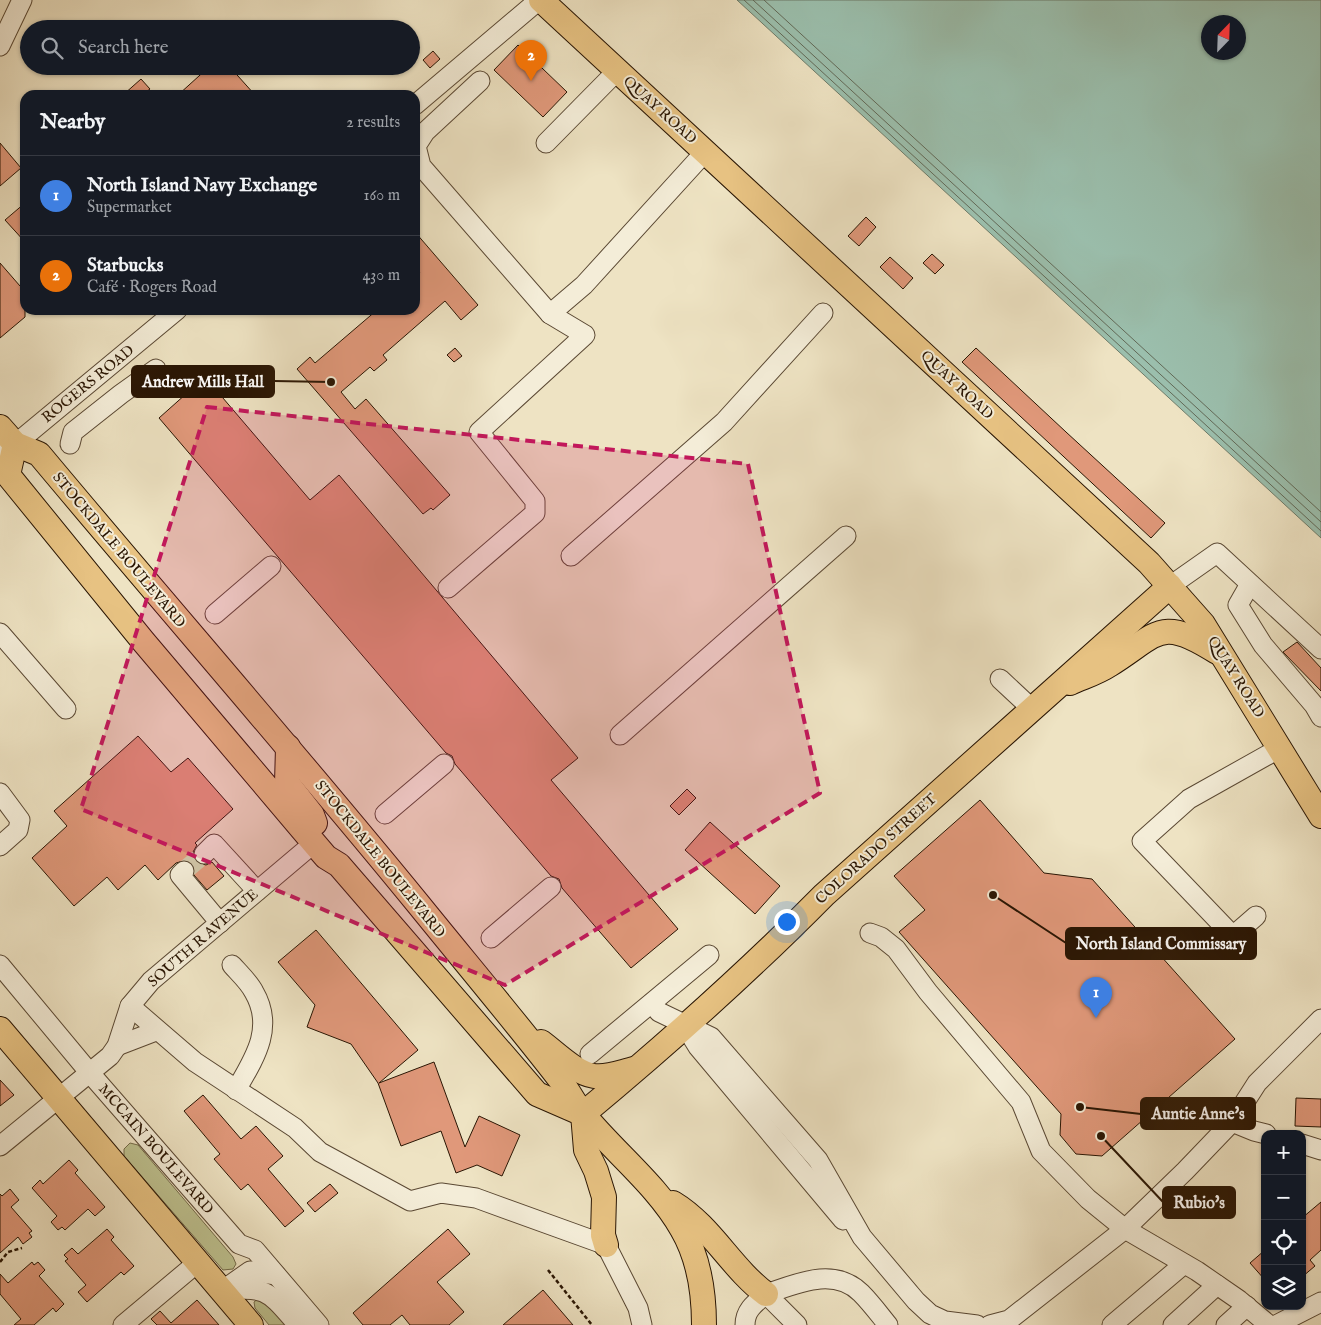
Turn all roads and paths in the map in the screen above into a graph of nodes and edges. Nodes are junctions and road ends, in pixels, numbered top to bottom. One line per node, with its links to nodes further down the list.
1 (22, 0): 3 (street)
2 (540, 0): 4 (main road, QUAY ROAD); 6 (street)
3 (0, 46)
4 (616, 71): 8 (street); 9 (main road, QUAY ROAD)
5 (480, 81): 7 (street)
6 (420, 101)
7 (420, 140)
8 (546, 143)
9 (706, 152): 12 (street); 23 (main road, QUAY ROAD)
10 (420, 162): 12 (street)
11 (823, 312): 20 (street)
12 (550, 314): 24 (street)
13 (167, 315): 15 (street, ROGERS ROAD)
14 (156, 369): 16 (street)
15 (103, 373): 16 (street); 17 (street, ROGERS ROAD)
16 (121, 394): 18 (street)
17 (5, 443): 34 (main road, STOCKDALE BOULEVARD); 41 (main road)
18 (70, 444)
19 (846, 536): 33 (street)
20 (571, 556)
21 (271, 566): 25 (street)
22 (1250, 584): 23 (street); 27 (street); 32 (street)
23 (1170, 586): 28 (main road, QUAY ROAD); 30 (main road, COLORADO STREET)
24 (448, 588)
25 (215, 614)
26 (0, 633): 31 (street)
27 (1321, 650)
28 (1224, 656): 30 (main road); 35 (main road, QUAY ROAD)
29 (1000, 679): 30 (street)
30 (1038, 701): 58 (main road, COLORADO STREET)
31 (66, 708)
32 (1321, 717)
33 (620, 735)
34 (288, 747): 41 (main road); 56 (main road, STOCKDALE BOULEVARD)
35 (1280, 748): 38 (main road, QUAY ROAD); 47 (street)
36 (444, 764): 39 (street)
37 (0, 793): 42 (street)
38 (1313, 795): 40 (main road, QUAY ROAD)
39 (385, 814)
40 (1321, 816)
41 (314, 843): 46 (street, SOUTH R AVENUE); 67 (main road)
42 (0, 846)
43 (204, 854): 46 (street)
44 (184, 871): 48 (street)
45 (551, 887): 50 (street)
46 (257, 891): 48 (street, SOUTH R AVENUE)
47 (1256, 916)
48 (220, 923): 55 (street, SOUTH R AVENUE)
49 (870, 933): 76 (street)
50 (491, 938)
51 (709, 955): 54 (street)
52 (0, 965): 64 (street, MCCAIN BOULEVARD)
53 (232, 965): 65 (street)
54 (652, 1003): 58 (street); 62 (street)
55 (130, 1006): 60 (street); 61 (street, SOUTH R AVENUE)
56 (510, 1018): 63 (main road); 67 (main road, STOCKDALE BOULEVARD)
57 (1321, 1019): 68 (street)
58 (685, 1026): 63 (main road, COLORADO STREET); 73 (street); 74 (street)
59 (0, 1029): 66 (main road)
60 (156, 1031): 61 (street); 65 (street)
61 (118, 1046): 64 (street, SOUTH R AVENUE)
62 (590, 1054)
63 (635, 1069): 67 (main road, COLORADO STREET)
64 (89, 1072): 66 (street, SOUTH R AVENUE); 84 (street, MCCAIN BOULEVARD)
65 (236, 1090): 78 (street)
66 (58, 1097): 71 (street, SOUTH R AVENUE); 81 (main road)
67 (582, 1114): 75 (main road, STOCKDALE BOULEVARD); 78 (main road)
68 (1232, 1122): 69 (street); 76 (street)
69 (1261, 1133)
70 (1306, 1145): 72 (street)
71 (0, 1146)
72 (1321, 1150)
73 (831, 1164): 74 (street); 77 (street)
74 (802, 1170): 77 (street)
75 (655, 1192): 87 (main road); 96 (main road, STOCKDALE BOULEVARD)
76 (1125, 1229): 82 (street); 101 (street)
77 (862, 1237): 100 (street)
78 (606, 1245): 95 (street)
79 (22, 1248): 80 (path)
80 (0, 1262)
81 (197, 1263): 86 (main road); 90 (street)
82 (1184, 1264): 85 (street); 102 (street)
83 (548, 1270): 94 (path)
84 (276, 1275): 86 (street); 93 (street, MCCAIN BOULEVARD)
85 (1217, 1285): 89 (street); 103 (street)
86 (222, 1291): 91 (main road); 92 (street)
87 (766, 1294): 97 (street); 98 (street); 99 (street)
88 (1321, 1302): 106 (street)
89 (1247, 1306): 104 (street); 105 (street)
90 (123, 1325)
91 (252, 1325)
92 (298, 1325)
93 (319, 1325)
94 (592, 1325)
95 (642, 1325)
96 (704, 1325)
97 (745, 1325)
98 (797, 1325)
99 (888, 1325)
100 (977, 1325)
101 (990, 1325)
102 (1112, 1325)
103 (1173, 1325)
104 (1226, 1325)
105 (1268, 1325)
106 (1276, 1325)

